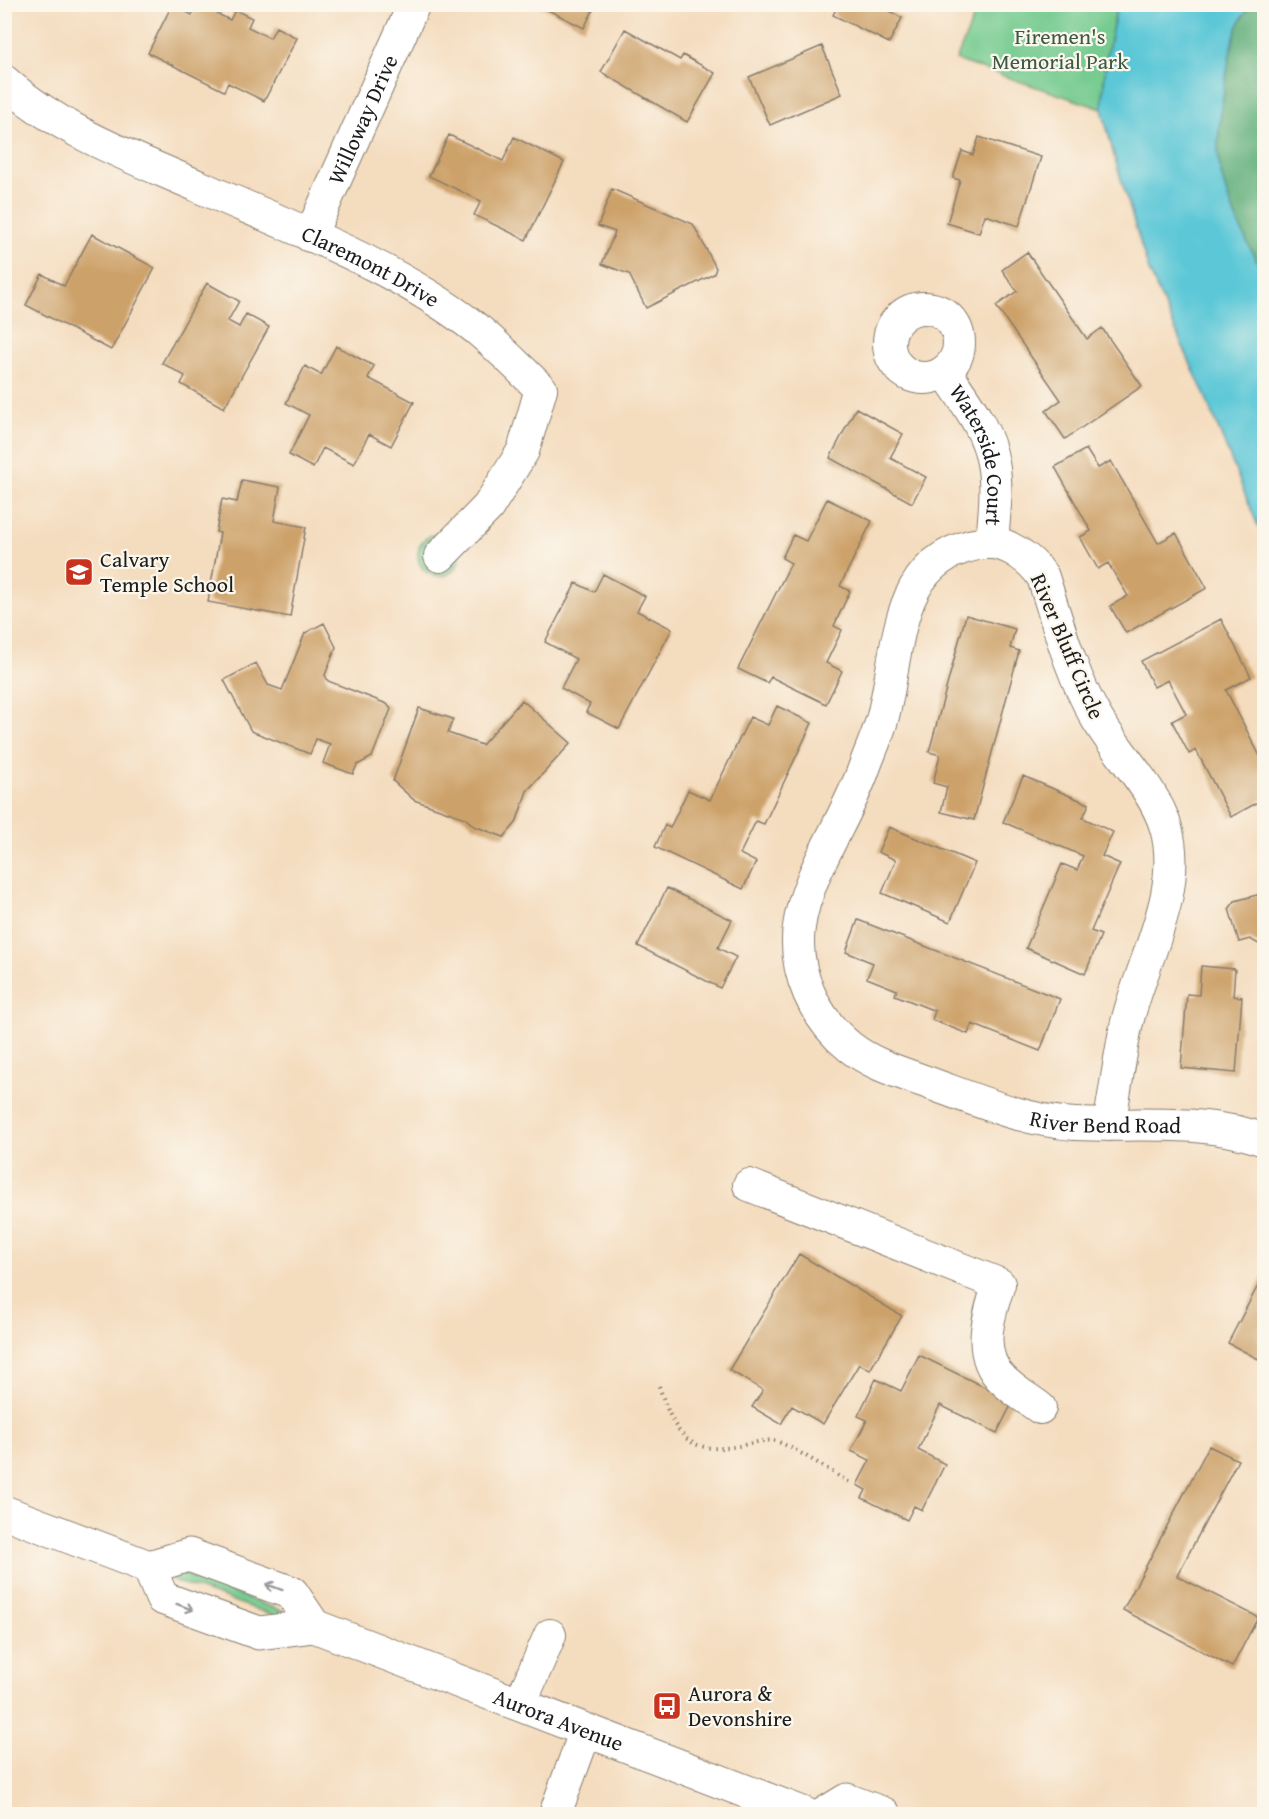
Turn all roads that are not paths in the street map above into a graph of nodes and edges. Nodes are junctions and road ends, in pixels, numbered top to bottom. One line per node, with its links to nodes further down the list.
1 (414, 4): 3 (street, Willoway Drive)
2 (4, 81): 3 (street, Claremont Drive)
3 (310, 236): 6 (street, Claremont Drive)
4 (945, 371): 5 (street, Waterside Court)
5 (992, 543): 7 (street, River Bluff Circle); 7 (street, River Bend Road)
6 (440, 556)
7 (1109, 1125): 8 (street, River Bend Road)
8 (1264, 1140)
9 (749, 1185): 10 (street)
10 (1040, 1408)
11 (4, 1512): 12 (main road)
12 (149, 1567): 13 (main road, one-way to 12); 13 (main road, Aurora Avenue, one-way to 13)
13 (314, 1626): 15 (main road, Aurora Avenue)
14 (550, 1635): 15 (street)
15 (520, 1704): 16 (main road, Aurora Avenue)
16 (586, 1730): 17 (street); 18 (main road, Aurora Avenue)
17 (555, 1815)
18 (805, 1815)
19 (825, 1815): 20 (main road)
20 (884, 1815)

